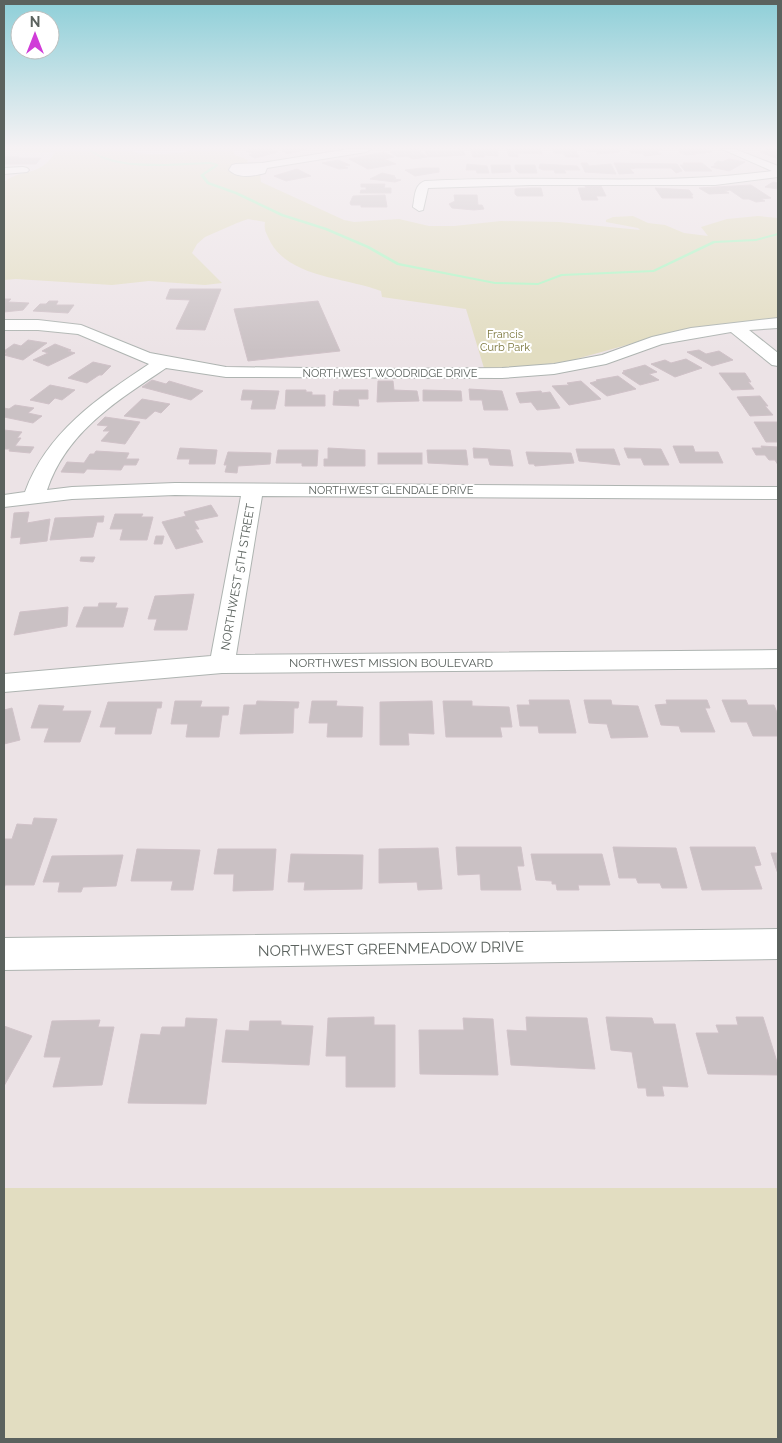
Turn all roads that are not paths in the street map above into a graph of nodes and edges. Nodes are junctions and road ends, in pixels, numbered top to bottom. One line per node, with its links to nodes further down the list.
1 (778, 324): 3 (street, NORTHWEST WOODRIDGE DRIVE)
2 (4, 325): 5 (street, NORTHWEST WOODRIDGE DRIVE)
3 (734, 326): 4 (street); 5 (street, NORTHWEST WOODRIDGE DRIVE)
4 (778, 361)
5 (163, 362): 8 (street)
6 (254, 489): 7 (street, NORTHWEST GLENDALE DRIVE); 8 (street, NORTHWEST GLENDALE DRIVE); 11 (street, NORTHWEST 5TH STREET)
7 (778, 493)
8 (34, 497): 9 (street, NORTHWEST GLENDALE DRIVE)
9 (4, 501)
10 (778, 660): 11 (street, NORTHWEST MISSION BOULEVARD)
11 (222, 664): 12 (street, NORTHWEST MISSION BOULEVARD)
12 (4, 683)
13 (778, 944): 14 (street, NORTHWEST GREENMEADOW DRIVE)
14 (4, 954)

